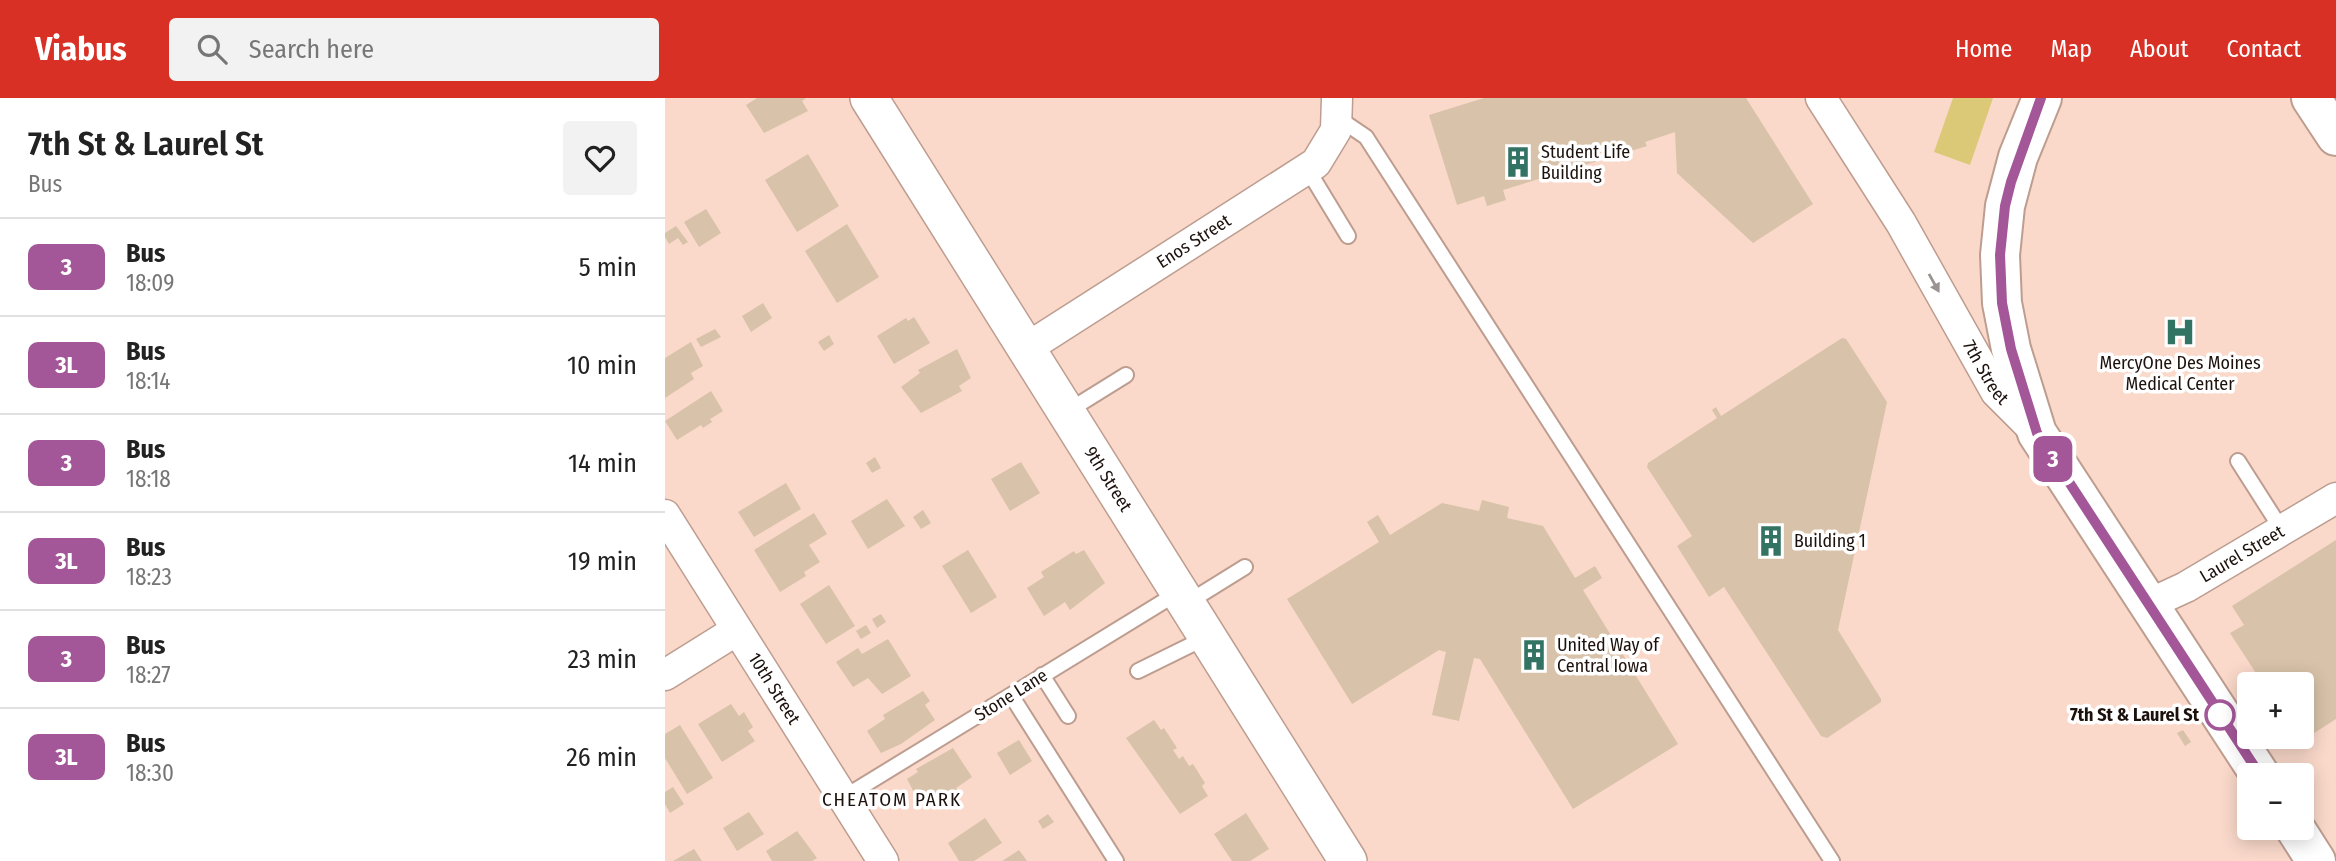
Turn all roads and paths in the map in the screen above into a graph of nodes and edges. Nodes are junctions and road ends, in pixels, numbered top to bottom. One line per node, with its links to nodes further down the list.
1 (869, 98): 9 (street, 9th Street)
2 (1821, 98): 12 (street, 7th Street, one-way to 12)
3 (2042, 98): 12 (main road)
4 (2311, 98): 6 (main road)
5 (1338, 108): 7 (street, Enos Street); 33 (lane)
6 (2336, 136)
7 (1308, 170): 8 (lane); 9 (street, Enos Street)
8 (1348, 236)
9 (1027, 348): 11 (street, 9th Street)
10 (1126, 375): 11 (lane)
11 (1066, 412): 18 (street, 9th Street)
12 (2037, 433): 19 (main road, 7th Street)
13 (2238, 461): 16 (lane)
14 (2336, 498): 16 (street, Laurel Street)
15 (665, 515): 20 (street, 10th Street)
16 (2282, 530): 19 (street, Laurel Street)
17 (1245, 567): 18 (lane, Stone Lane)
18 (1182, 598): 21 (street, 9th Street); 23 (lane, Stone Lane)
19 (2147, 605): 27 (main road, 7th Street)
20 (737, 630): 24 (street); 28 (street, 10th Street)
21 (1207, 637): 22 (lane); 32 (street, 9th Street)
22 (1138, 671)
23 (1042, 675): 25 (lane, Stone Lane); 26 (lane)
24 (665, 676)
25 (1011, 695): 28 (lane, Stone Lane); 31 (lane)
26 (1068, 716)
27 (2252, 763)
28 (843, 798): 30 (street, 10th Street)
29 (2303, 840): 34 (main road)
30 (883, 861)
31 (1116, 861)
32 (1347, 861)
33 (1832, 861)
34 (2316, 861)

